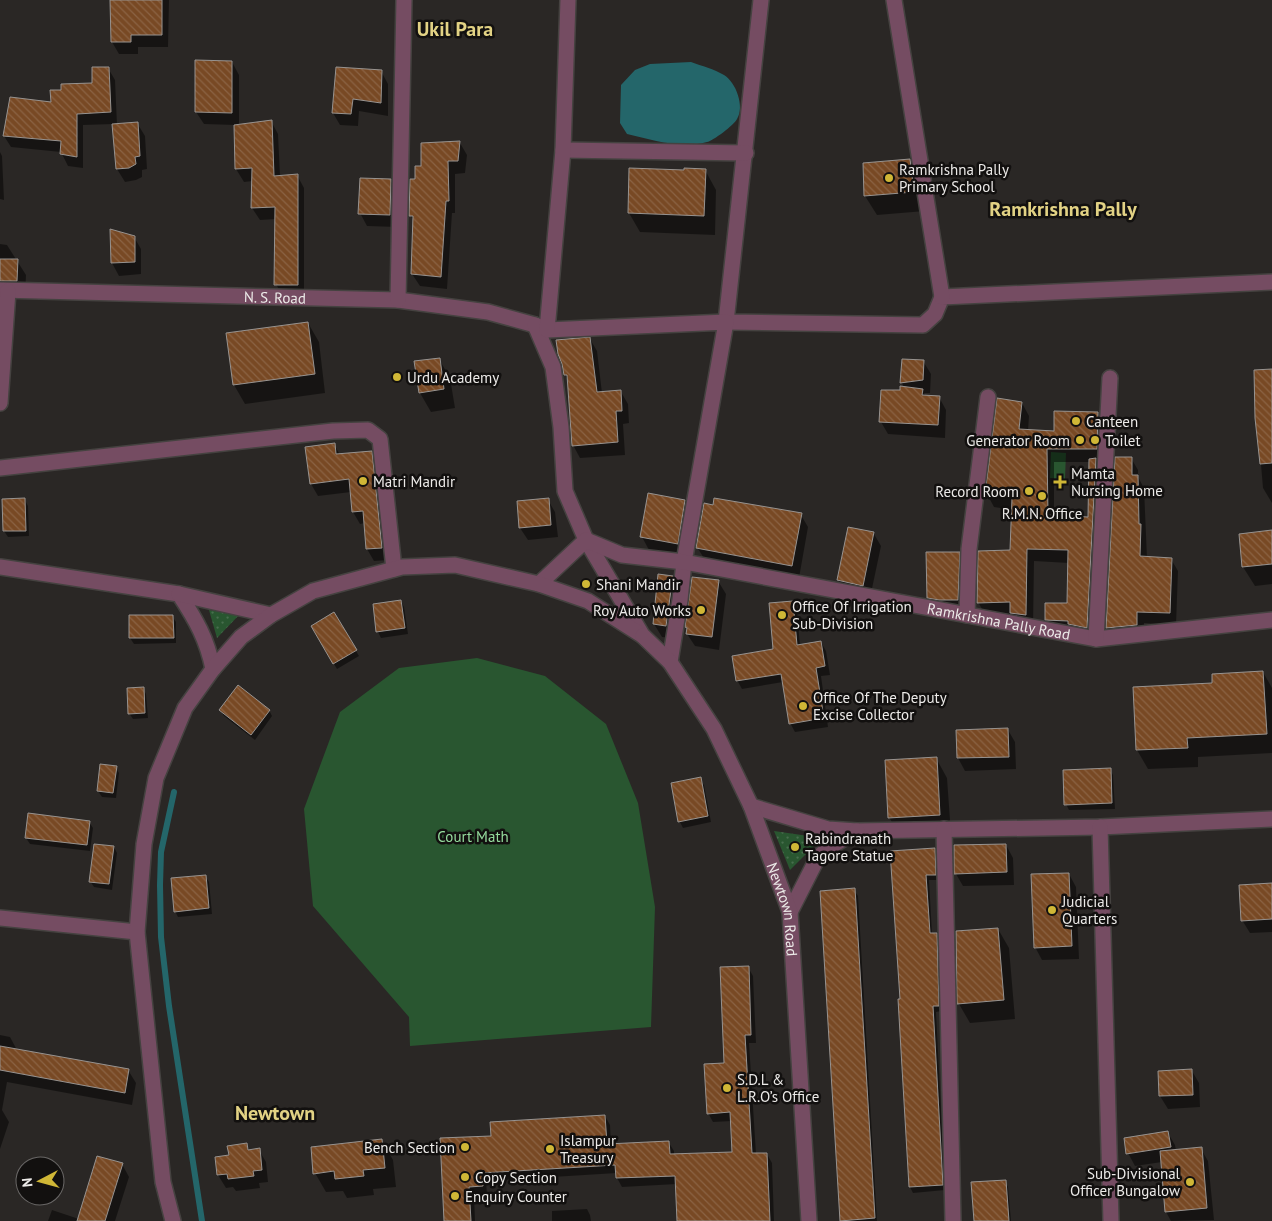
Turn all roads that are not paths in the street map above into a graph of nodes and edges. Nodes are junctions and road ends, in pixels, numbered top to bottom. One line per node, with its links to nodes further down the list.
1 (404, 0): 10 (street)
2 (568, 0): 5 (street)
3 (762, 0): 6 (street)
4 (894, 0): 9 (street)
5 (563, 150): 6 (street); 12 (street)
6 (746, 153): 11 (street)
7 (1272, 282): 9 (street)
8 (4, 291): 10 (street, N. S. Road); 15 (street)
9 (942, 296): 11 (street, N. S. Road)
10 (398, 300): 12 (street, N. S. Road)
11 (726, 322): 12 (street, N. S. Road); 18 (street)
12 (541, 327): 17 (street)
13 (1110, 378): 27 (street)
14 (988, 397): 24 (street)
15 (0, 403)
16 (0, 468): 20 (street)
17 (586, 540): 18 (street, Ramkrishna Pally Road); 21 (street); 26 (street)
18 (684, 562): 24 (street, Ramkrishna Pally Road); 28 (street)
19 (0, 567): 22 (street)
20 (394, 569): 21 (street); 23 (street)
21 (539, 584): 26 (street)
22 (179, 594): 23 (street); 29 (street)
23 (271, 615): 29 (street)
24 (967, 615): 27 (street, Ramkrishna Pally Road)
25 (1272, 620): 27 (street, Ramkrishna Pally Road)
26 (643, 636): 28 (street, Newtown Road)
27 (1096, 639)
28 (670, 662): 30 (street, Newtown Road)
29 (213, 669): 37 (street)
30 (751, 806): 34 (street); 35 (street, Newtown Road)
31 (1272, 819): 32 (street)
32 (1100, 827): 33 (street); 41 (street)
33 (944, 829): 34 (street); 40 (street)
34 (857, 831): 35 (street)
35 (790, 912): 39 (street, Newtown Road)
36 (0, 918): 37 (street)
37 (137, 932): 38 (street)
38 (173, 1221)
39 (809, 1221)
40 (953, 1221)
41 (1111, 1221)

